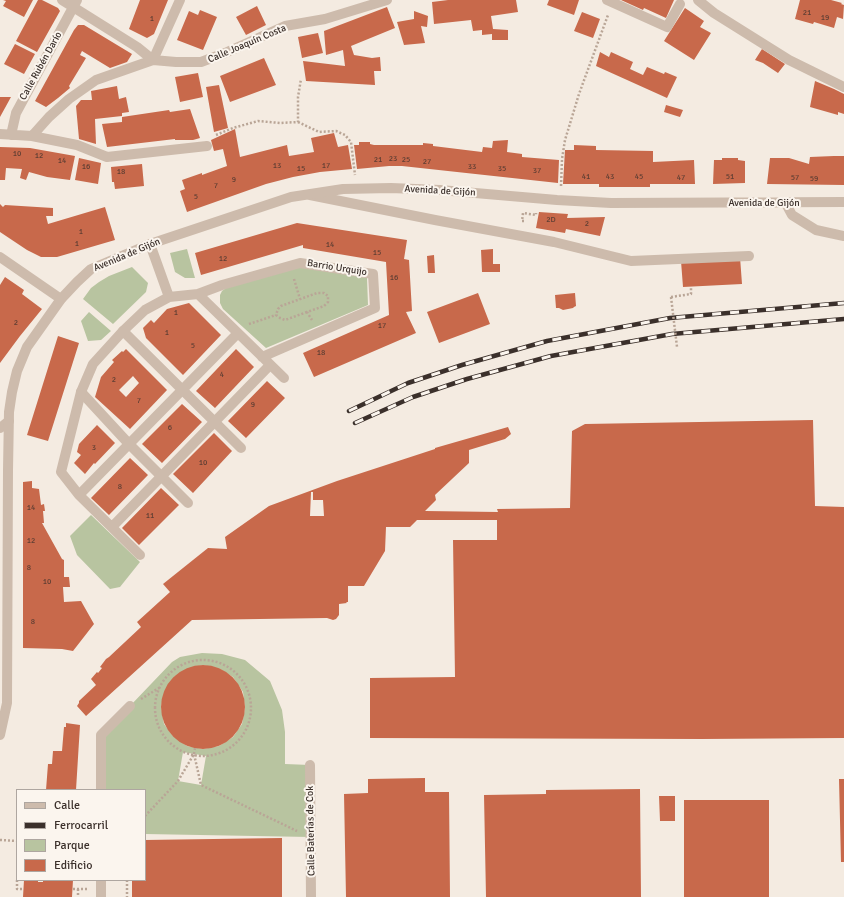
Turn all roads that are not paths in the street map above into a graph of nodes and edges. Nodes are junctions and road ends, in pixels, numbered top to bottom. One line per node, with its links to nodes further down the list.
1 (62, 0): 6 (street)
2 (180, 0): 8 (street)
3 (387, 0): 8 (street, Calle Joaquín Costa)
4 (698, 0): 9 (street)
5 (609, 1): 7 (street)
6 (75, 4): 8 (street); 11 (street, Calle Rubén Darío)
7 (680, 4)
8 (153, 60): 12 (street, Calle Joaquín Costa)
9 (844, 87)
10 (0, 134): 11 (street)
11 (11, 135): 12 (street)
12 (32, 136): 13 (street)
13 (206, 146)
14 (309, 195): 15 (street, Avenida de Gijón); 18 (street, Avenida de Gijón); 19 (street)
15 (785, 202): 16 (street, Avenida de Gijón); 17 (street)
16 (844, 202)
17 (844, 236)
18 (150, 244): 22 (street); 23 (street, Avenida de Gijón)
19 (749, 256)
20 (0, 257): 23 (street)
21 (198, 294): 22 (street, Barrio Urquijo); 25 (street); 26 (street, Barrio Urquijo)
22 (169, 297): 24 (street, Barrio Urquijo)
23 (61, 299): 31 (street, Avenida de Gijón)
24 (123, 331): 29 (street); 30 (street, Barrio Urquijo)
25 (238, 333): 26 (street); 29 (street)
26 (262, 357): 27 (street)
27 (270, 365): 28 (street); 32 (street)
28 (284, 378)
29 (182, 390): 32 (street); 34 (street)
30 (80, 392): 34 (street); 38 (street, Barrio Urquijo)
31 (9, 421): 33 (street); 36 (street, Avenida de Gijón)
32 (215, 422): 35 (street); 37 (street)
33 (0, 428)
34 (129, 444): 37 (street); 38 (street)
35 (241, 448)
36 (4, 468): 43 (street, Avenida de Gijón)
37 (161, 476): 39 (street); 40 (street)
38 (79, 495): 40 (street, Barrio Urquijo)
39 (188, 503)
40 (112, 527): 41 (street, Barrio Urquijo)
41 (140, 555)
42 (130, 706): 45 (street)
43 (0, 735)
44 (310, 765): 48 (street, Calle Baterías de Cok)
45 (101, 789)
46 (101, 881): 47 (street)
47 (101, 897)
48 (311, 897)

